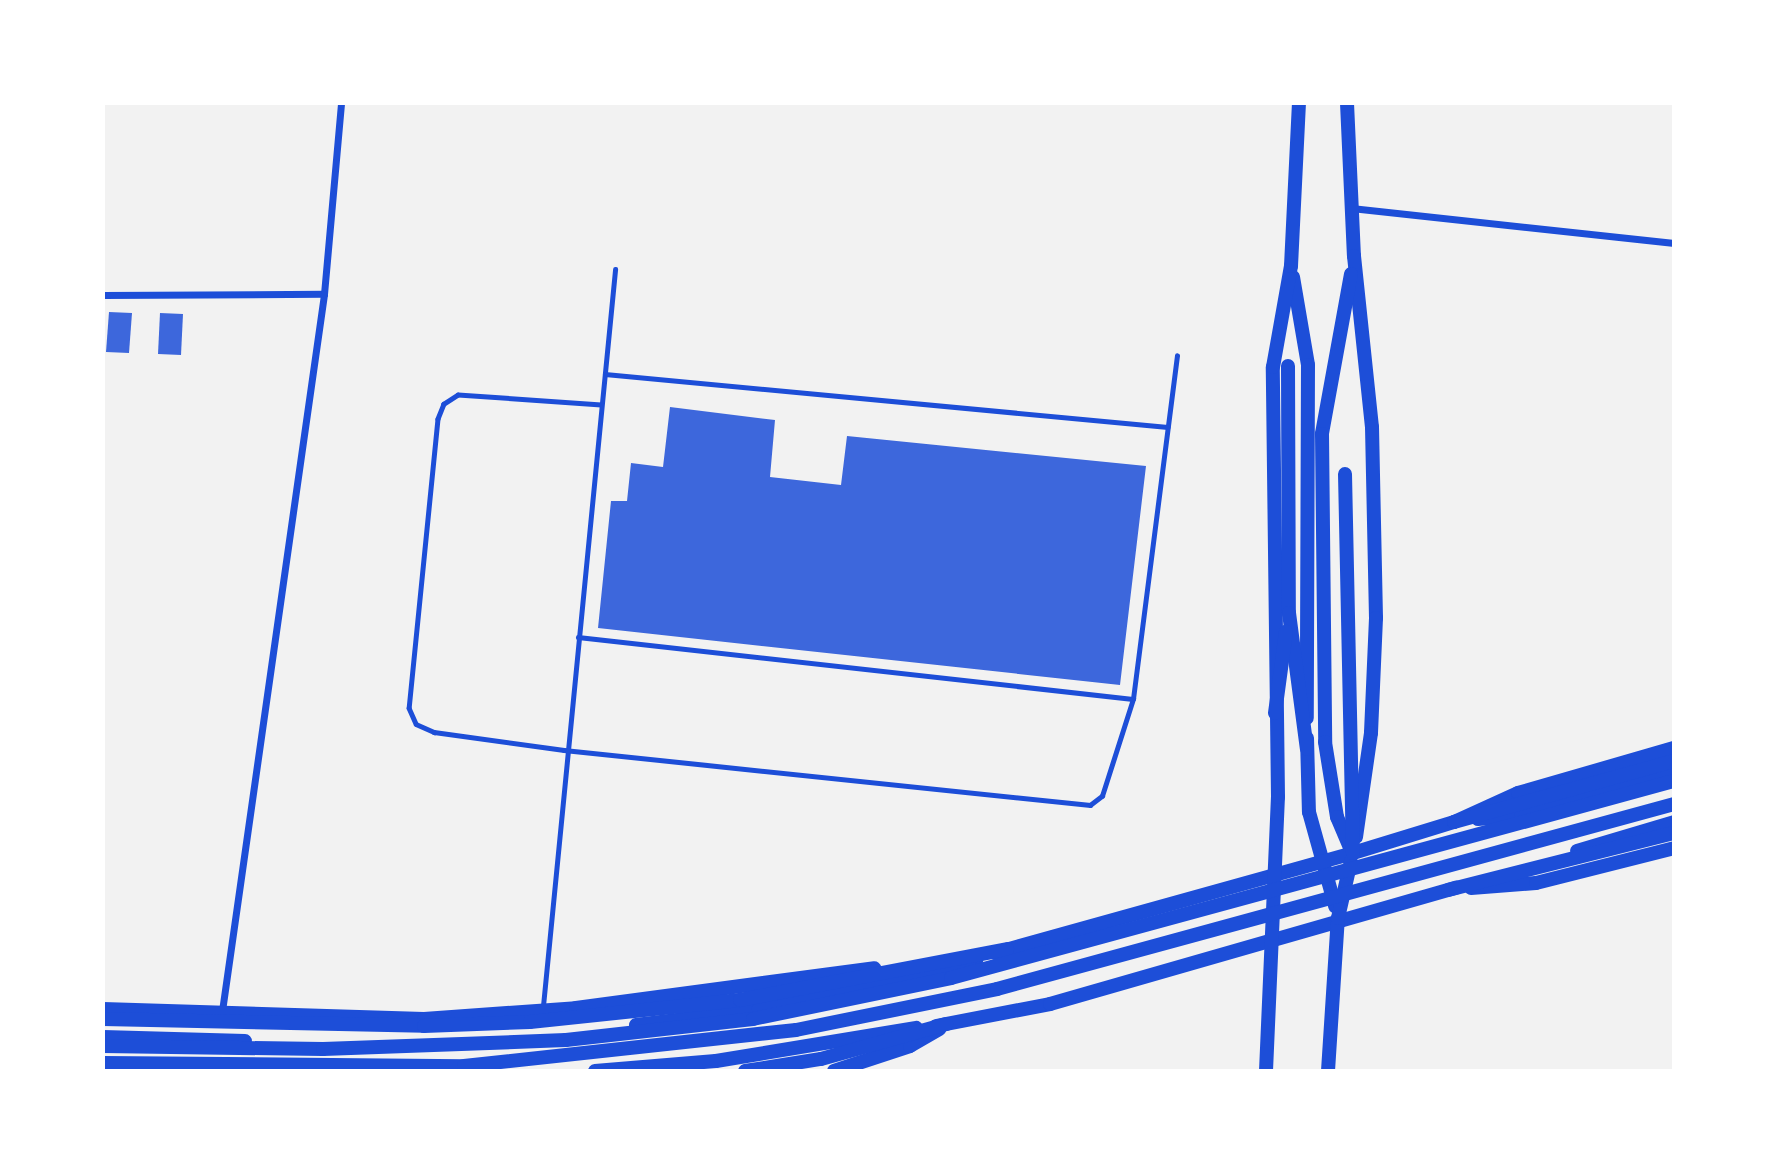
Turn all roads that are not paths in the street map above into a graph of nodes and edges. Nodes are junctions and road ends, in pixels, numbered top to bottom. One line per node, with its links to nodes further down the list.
1 (341, 103): 9 (street)
2 (1299, 103): 7 (main road)
3 (1348, 103): 4 (main road)
4 (1351, 208): 5 (street); 6 (main road)
5 (1674, 243)
6 (1354, 256): 32 (main road); 32 (main road)
7 (1291, 266): 20 (main road); 22 (main road)
8 (615, 270): 13 (lane)
9 (324, 294): 10 (street); 40 (street)
10 (103, 295)
11 (1177, 356): 15 (lane)
12 (1288, 366): 17 (main road)
13 (605, 374): 14 (lane); 15 (lane)
14 (601, 405): 18 (lane); 23 (lane)
15 (1168, 427): 19 (lane)
16 (1345, 474): 32 (main road)
17 (1289, 613): 20 (main road); 22 (main road)
18 (578, 637): 19 (lane); 23 (lane)
19 (1133, 699): 23 (lane)
20 (1275, 713): 34 (main road)
21 (1674, 748): 28 (main road)
22 (1307, 749): 33 (main road)
23 (568, 750): 41 (lane)
24 (1674, 761): 28 (main road)
25 (1674, 772): 28 (main road)
26 (1674, 781): 45 (main road)
27 (1674, 804): 46 (main road)
28 (1454, 822): 32 (main road)
29 (1674, 822): 35 (main road)
30 (1674, 834): 35 (main road)
31 (1674, 848): 35 (main road)
32 (1353, 853): 33 (main road); 36 (main road)
33 (1323, 860): 34 (main road); 36 (main road)
34 (1275, 872): 37 (main road); 38 (main road)
35 (1448, 890): 36 (main road)
36 (1338, 918): 37 (main road); 52 (main road)
37 (1273, 939): 43 (main road); 51 (main road)
38 (1007, 948): 41 (main road); 42 (main road); 44 (main road)
39 (103, 1009): 40 (main road)
40 (222, 1011): 41 (main road)
41 (543, 1011)
42 (103, 1019)
43 (946, 1024): 47 (main road); 48 (main road); 49 (main road)
44 (103, 1037)
45 (103, 1046)
46 (103, 1063)
47 (863, 1067): 50 (main road)
48 (595, 1071)
49 (745, 1071)
50 (834, 1071)
51 (1266, 1071)
52 (1328, 1071)

